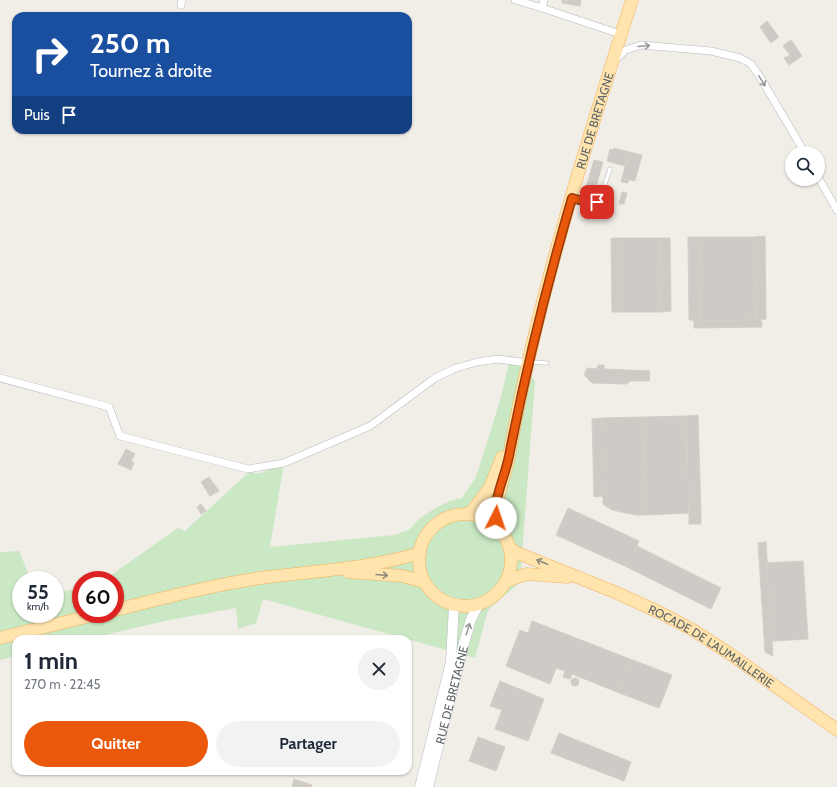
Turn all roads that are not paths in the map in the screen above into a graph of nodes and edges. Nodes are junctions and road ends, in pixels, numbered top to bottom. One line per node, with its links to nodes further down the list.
1 (516, 0): 4 (street)
2 (544, 0): 4 (street)
3 (632, 0): 5 (main road, RUE DE BRETAGNE)
4 (542, 8): 5 (street)
5 (620, 34): 6 (main road, RUE DE BRETAGNE)
6 (611, 64): 7 (street, one-way to 7); 10 (main road, RUE DE BRETAGNE)
7 (801, 146)
8 (610, 169): 10 (lane)
9 (824, 186): 11 (street)
10 (572, 198): 12 (main road, RUE DE BRETAGNE)
11 (837, 210)
12 (528, 363): 13 (lane); 14 (street); 15 (main road, RUE DE BRETAGNE)
13 (547, 363)
14 (0, 378)
15 (519, 405): 16 (main road, RUE DE BRETAGNE); 17 (main road, RUE DE BRETAGNE)
16 (470, 514): 17 (main road); 19 (main road)
17 (496, 527): 18 (main road)
18 (509, 547): 21 (main road, ROCADE DE L'AUMAILLERIE, one-way to 18); 22 (main road)
19 (420, 553): 20 (main road); 23 (main road)
20 (329, 571): 23 (main road, one-way to 23); 26 (main road)
21 (576, 577): 22 (main road, ROCADE DE L'AUMAILLERIE); 31 (main road, ROCADE DE L'AUMAILLERIE)
22 (506, 581): 24 (main road)
23 (424, 582): 25 (main road)
24 (479, 604): 25 (main road); 33 (main road, RUE DE BRETAGNE, one-way to 24)
25 (454, 605): 32 (main road, RUE DE BRETAGNE)
26 (124, 608)
27 (72, 620): 28 (main road)
28 (12, 635)
29 (12, 635): 30 (main road)
30 (0, 638)
31 (837, 730)
32 (420, 787)
33 (428, 787)

